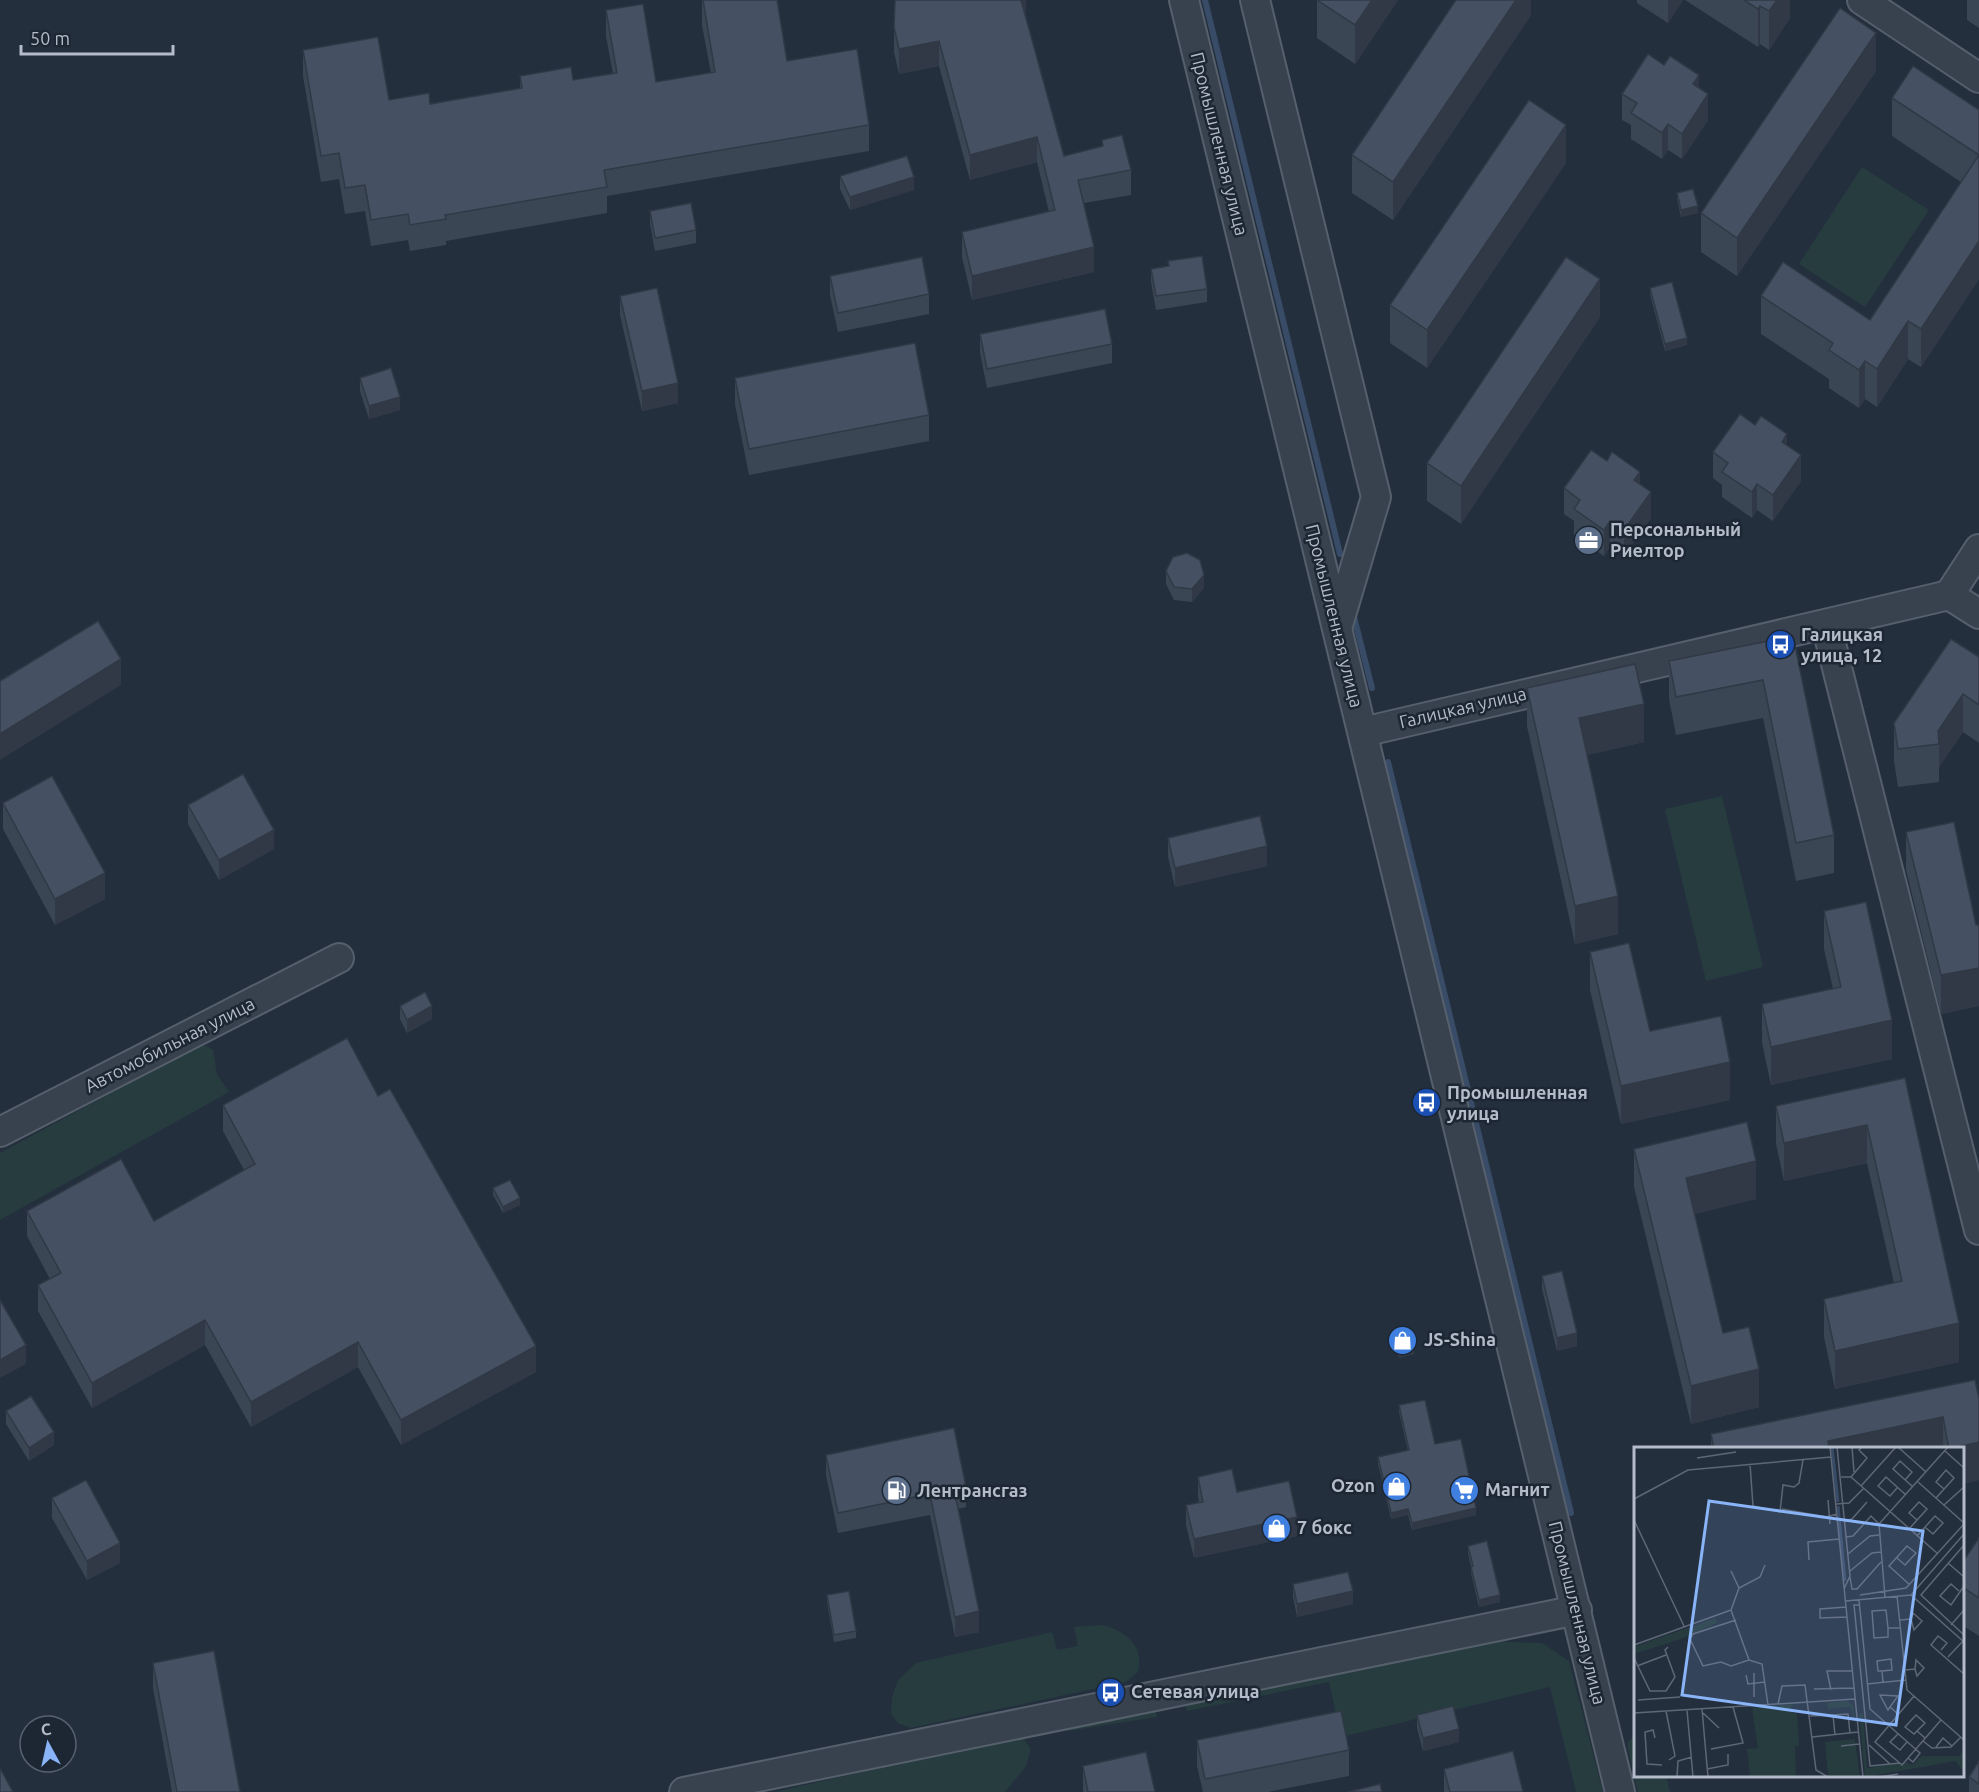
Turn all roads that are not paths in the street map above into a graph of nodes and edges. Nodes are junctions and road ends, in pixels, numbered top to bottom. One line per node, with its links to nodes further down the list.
1 (1184, 0): 8 (street, Промышленная улица)
2 (1255, 0): 8 (street)
3 (1862, 0): 4 (street)
4 (1979, 78)
5 (1979, 549): 6 (street)
6 (1949, 595): 7 (street); 10 (street, Галицкая улица)
7 (1979, 614)
8 (1337, 627): 10 (street, Промышленная улица)
9 (1830, 640): 13 (street)
10 (1363, 732): 14 (street, Промышленная улица)
11 (339, 958): 12 (street, Автомобильная улица)
12 (0, 1132)
13 (1979, 1230)
14 (1576, 1610): 15 (street); 16 (street, Промышленная улица)
15 (684, 1792)
16 (1620, 1792)

